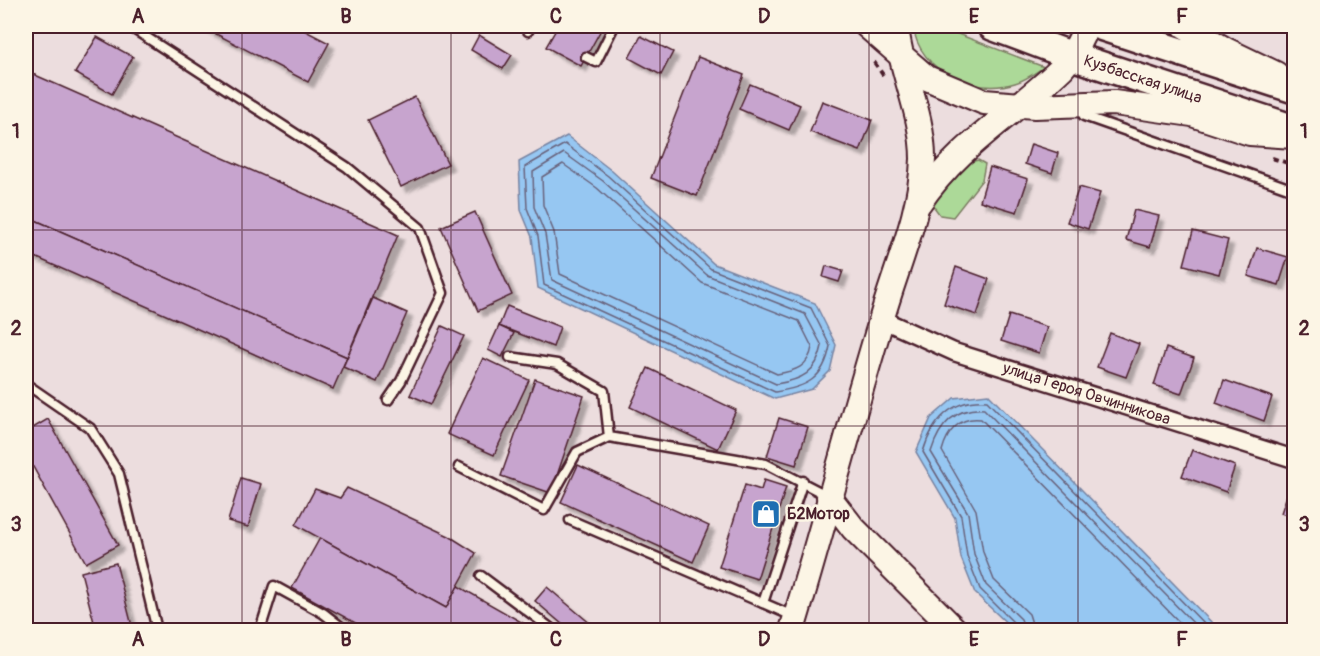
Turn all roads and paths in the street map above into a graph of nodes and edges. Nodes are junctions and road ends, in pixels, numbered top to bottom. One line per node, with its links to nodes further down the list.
1 (129, 26): 25 (lane)
2 (614, 26): 11 (lane)
3 (867, 26): 12 (street)
4 (897, 26): 12 (street)
5 (992, 26): 10 (main road, Кузбасская улица)
6 (1088, 26): 10 (street)
7 (1100, 26): 15 (main road)
8 (1185, 26): 14 (street)
9 (869, 55): 13 (path)
10 (1072, 56): 16 (street); 18 (main road, Кузбасская улица)
11 (586, 57)
12 (904, 60): 16 (street); 21 (street)
13 (885, 79)
14 (1294, 82)
15 (1294, 88)
16 (1017, 105): 17 (street); 21 (street)
17 (1078, 105): 19 (street); 20 (lane)
18 (1294, 129)
19 (1294, 136)
20 (1294, 190)
21 (918, 205): 22 (street)
22 (881, 319): 27 (street, улица Героя Овчинникова); 30 (street)
23 (510, 357): 26 (lane)
24 (26, 384): 35 (lane)
25 (388, 400)
26 (609, 437): 28 (lane); 29 (lane)
27 (1294, 459)
28 (459, 467)
29 (803, 481): 30 (lane); 33 (lane)
30 (829, 497): 34 (street); 39 (street)
31 (570, 520): 33 (lane)
32 (481, 576): 38 (lane)
33 (763, 603): 34 (lane)
34 (794, 624)
35 (158, 630)
36 (260, 630): 37 (lane)
37 (345, 630)
38 (553, 630)
39 (955, 630)

